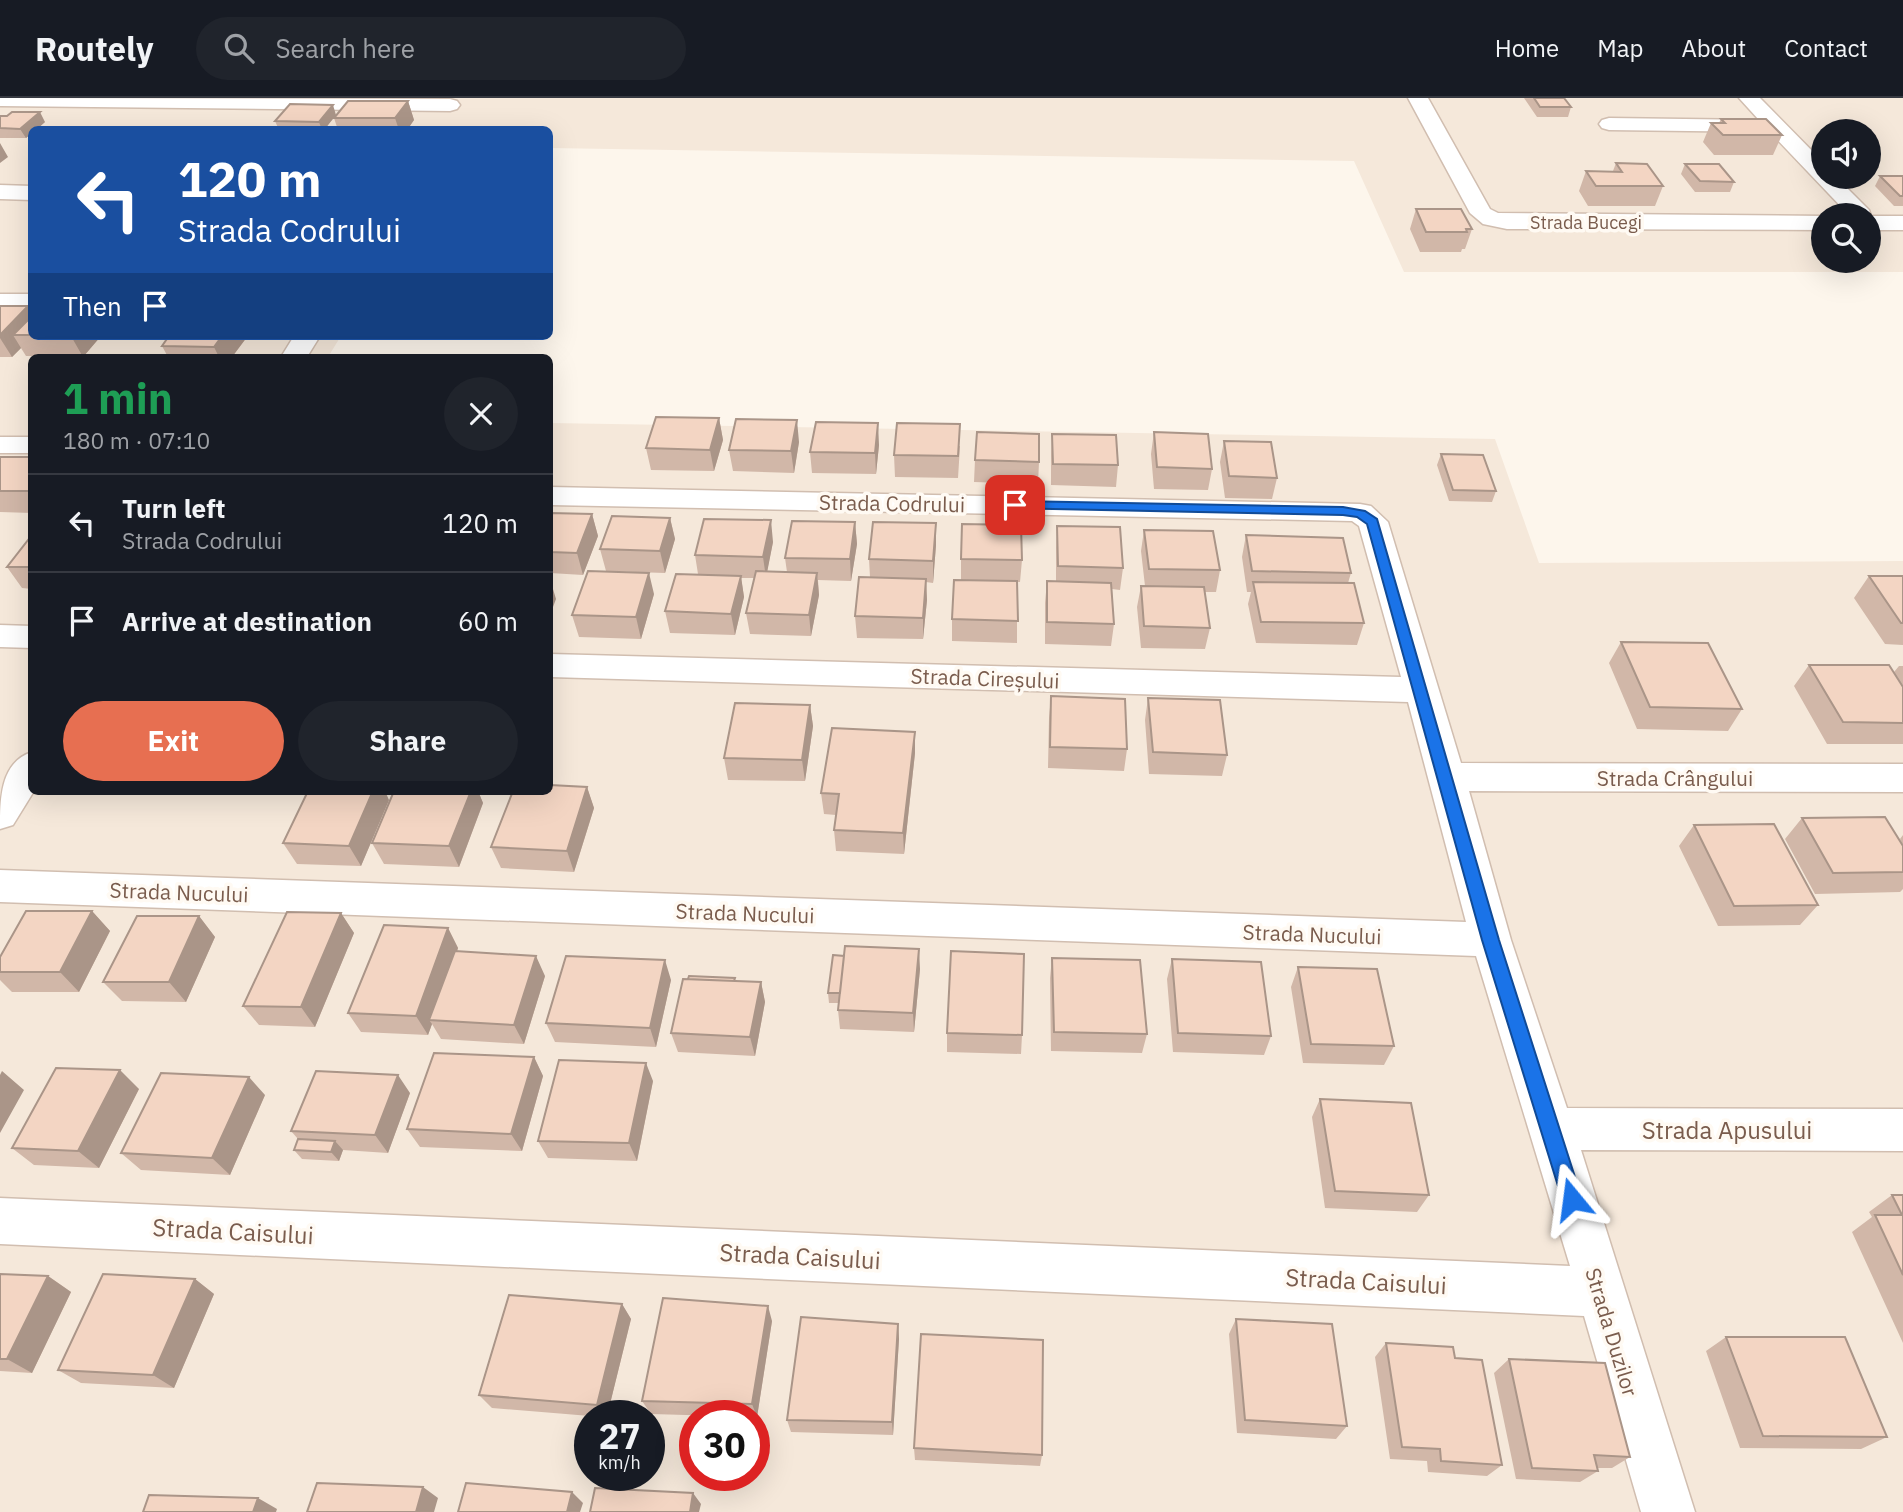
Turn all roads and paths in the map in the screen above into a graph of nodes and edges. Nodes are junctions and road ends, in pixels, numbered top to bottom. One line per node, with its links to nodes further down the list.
1 (1418, 98): 12 (street, Strada Bucegi)
2 (1749, 98): 6 (street)
3 (0, 100): 4 (street)
4 (448, 108)
5 (1609, 124): 6 (street)
6 (1776, 125): 7 (street)
7 (1811, 162)
8 (1836, 189): 11 (street)
9 (0, 192): 10 (street)
10 (28, 193)
11 (1850, 203)
12 (1811, 223)
13 (1881, 223): 14 (street)
14 (1903, 223)
15 (0, 301): 16 (street)
16 (28, 301)
17 (0, 444): 18 (street)
18 (28, 445)
19 (553, 496): 20 (street, Strada Codrului)
20 (1360, 513): 24 (street, Strada Duzilor)
21 (0, 636): 22 (street)
22 (28, 637)
23 (553, 666): 24 (street, Strada Cireșului)
24 (1420, 690): 26 (street, Strada Duzilor)
25 (28, 771): 28 (street)
26 (1447, 778): 27 (street, Strada Crângului); 30 (street, Strada Duzilor)
27 (1903, 778)
28 (0, 815)
29 (0, 886): 30 (street, Strada Nucului)
30 (1491, 940): 31 (street, Strada Duzilor)
31 (1552, 1129): 32 (street, Strada Apusului); 34 (street, Strada Duzilor)
32 (1903, 1130)
33 (0, 1221): 34 (street, Strada Caisului)
34 (1599, 1292): 35 (street, Strada Duzilor)
35 (1668, 1512)

